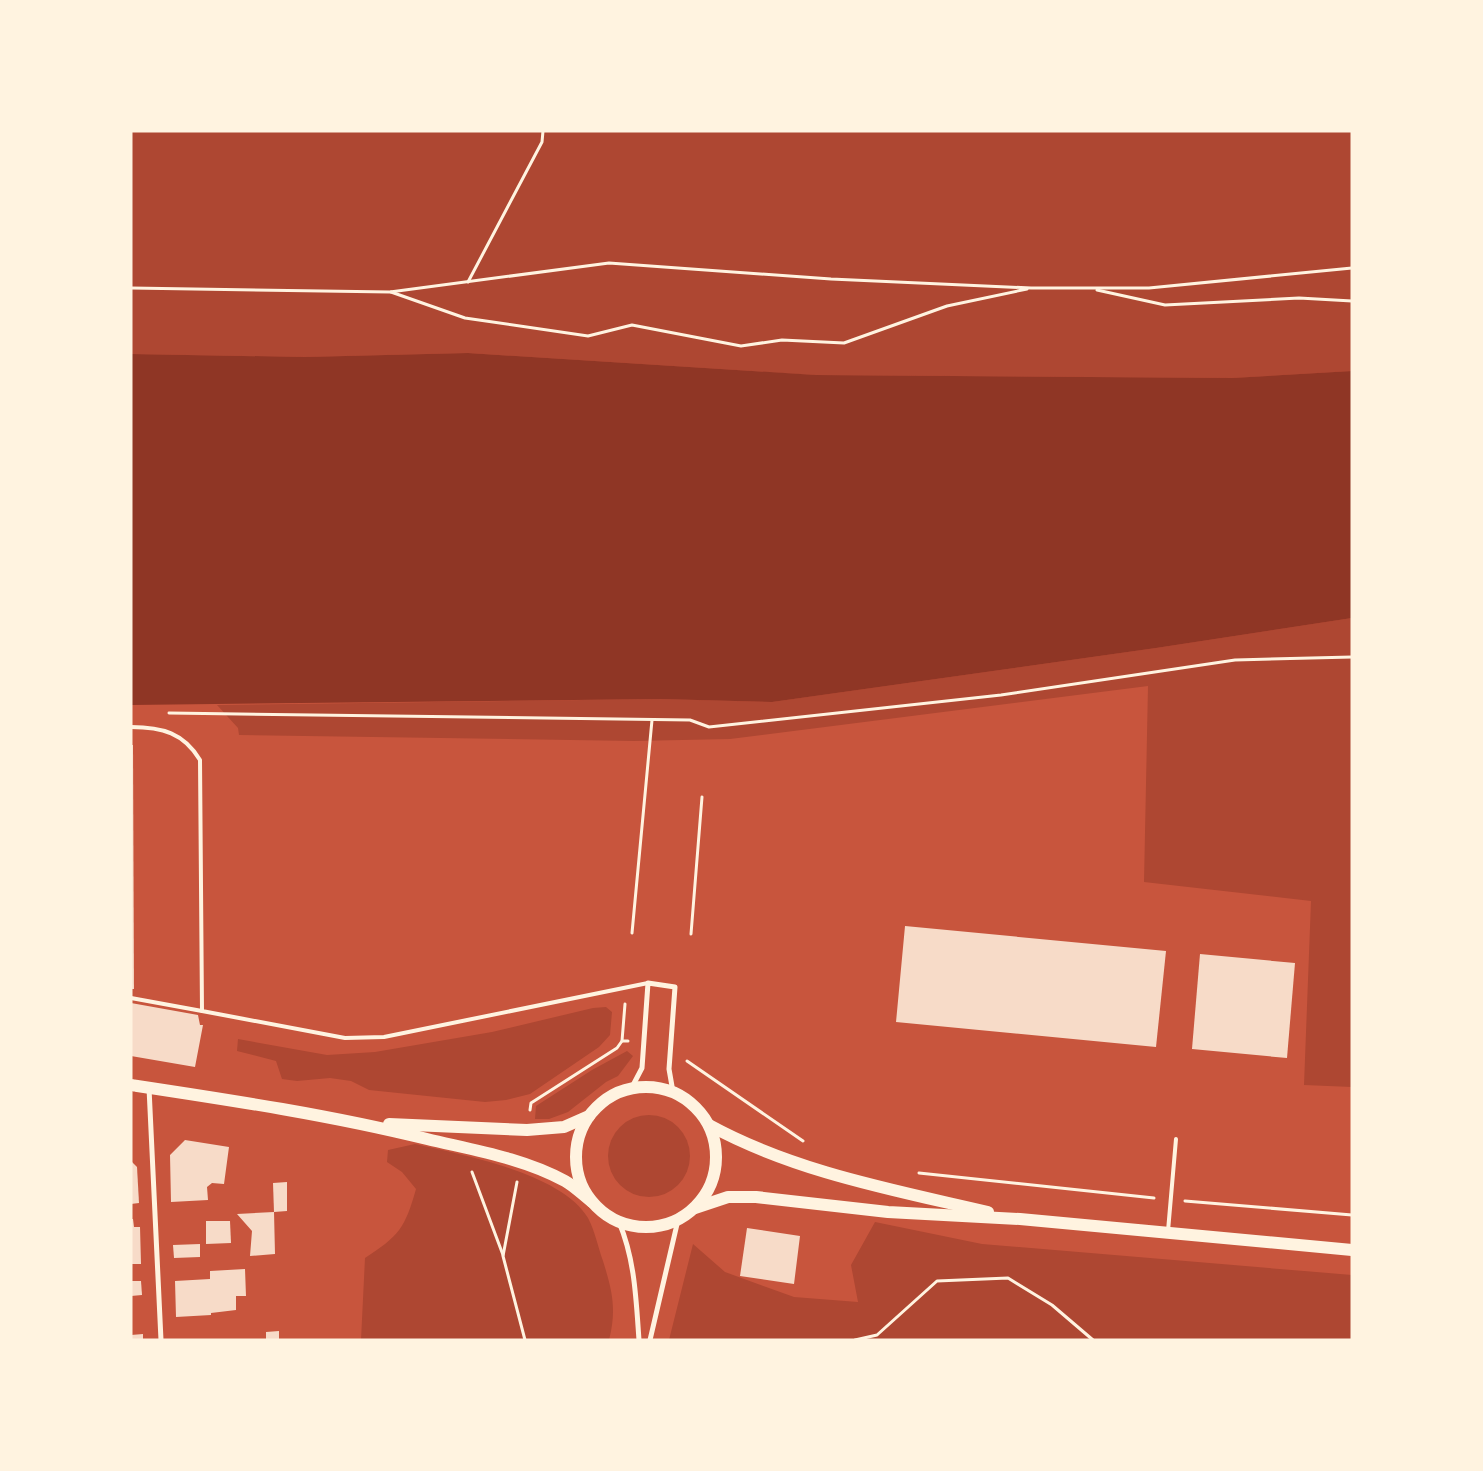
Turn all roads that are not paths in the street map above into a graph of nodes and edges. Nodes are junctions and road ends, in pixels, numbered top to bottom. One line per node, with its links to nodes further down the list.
1 (131, 727): 4 (lane)
2 (648, 984): 4 (lane); 7 (street); 8 (street)
3 (131, 998): 4 (lane)
4 (202, 1011)
5 (131, 1084): 6 (main road)
6 (149, 1087): 10 (main road); 20 (street)
7 (631, 1089): 8 (main road); 9 (main road)
8 (673, 1092): 11 (main road)
9 (589, 1116): 10 (main road); 13 (main road)
10 (361, 1123): 13 (main road)
11 (709, 1125): 14 (main road); 15 (main road)
12 (1176, 1139): 18 (lane)
13 (592, 1202): 17 (main road)
14 (695, 1208): 15 (main road); 16 (main road)
15 (1020, 1219): 18 (main road)
16 (678, 1220): 17 (main road); 22 (street)
17 (619, 1222): 21 (street)
18 (1168, 1233): 19 (main road)
19 (1352, 1250)
20 (161, 1340)
21 (639, 1340)
22 (650, 1340)

